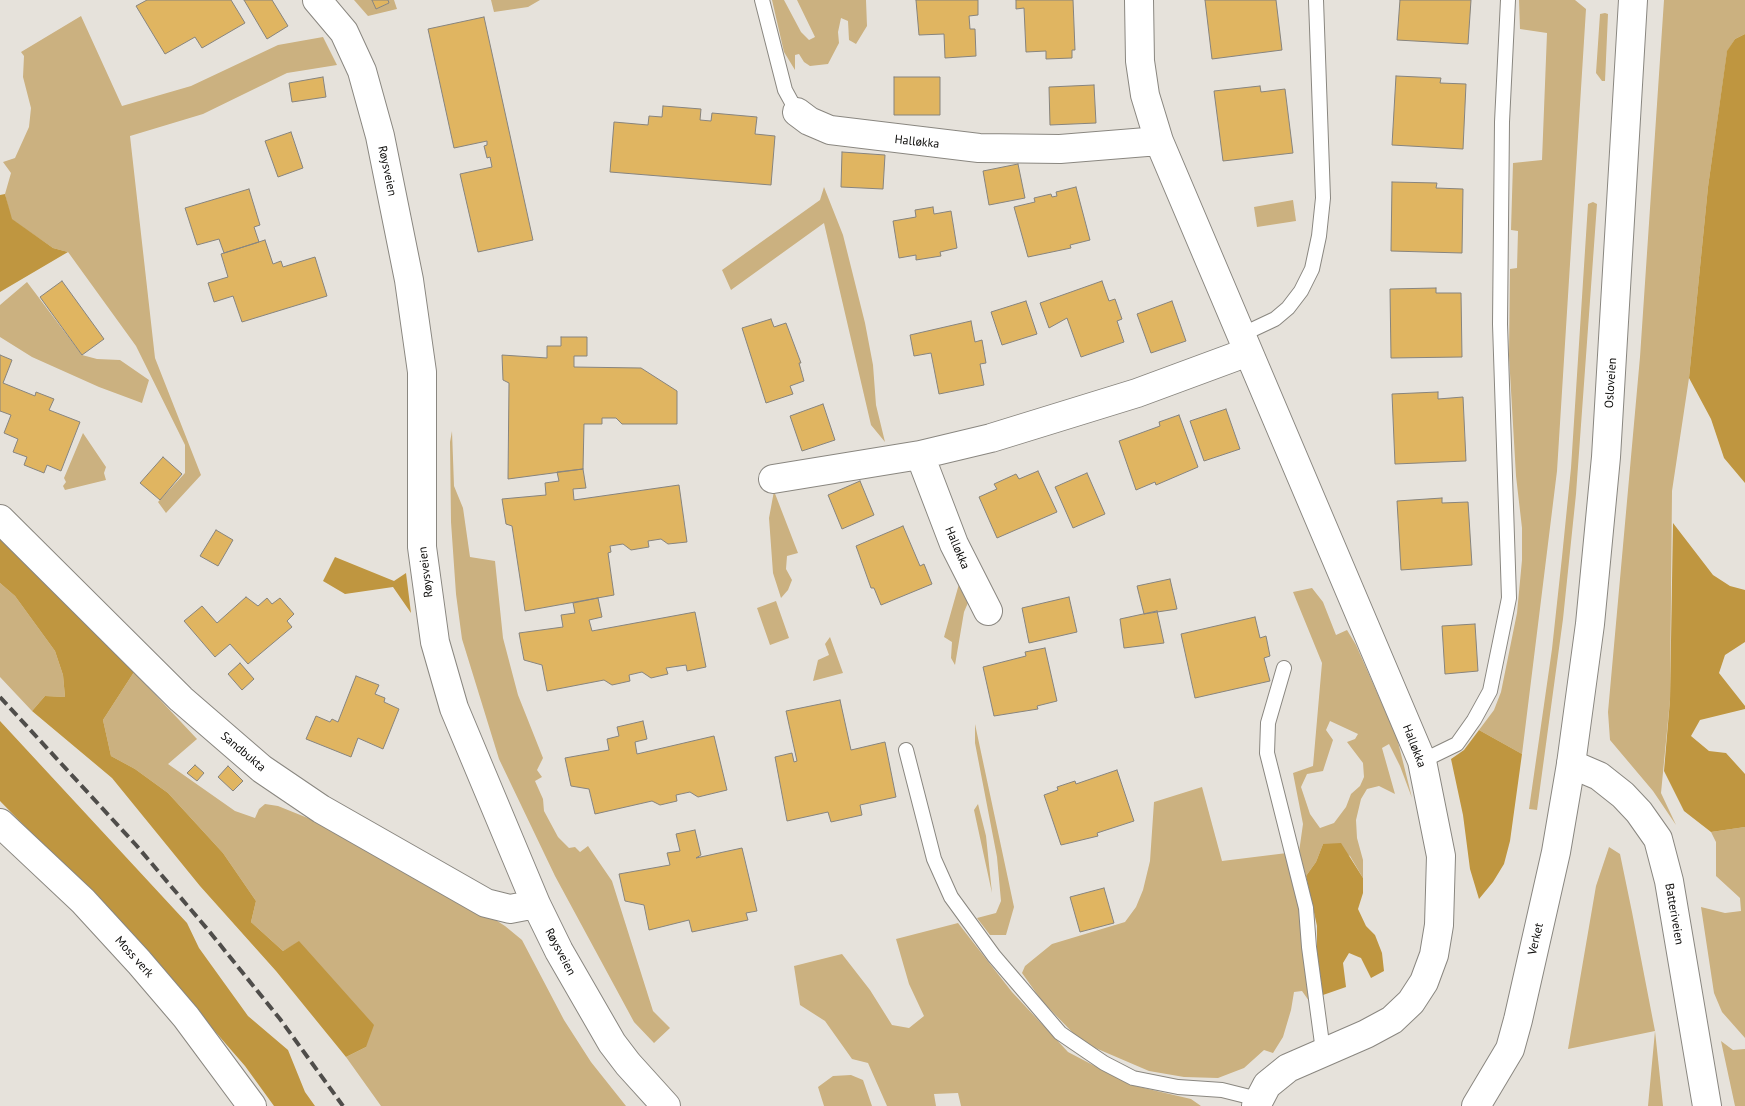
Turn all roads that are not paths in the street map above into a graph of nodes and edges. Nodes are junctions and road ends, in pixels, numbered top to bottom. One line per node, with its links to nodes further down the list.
1 (316, 0): 19 (street, Røysveien)
2 (762, 0): 7 (lane, Halløkka)
3 (1139, 0): 8 (street, Halløkka)
4 (1316, 0): 9 (lane)
5 (1508, 0): 16 (lane)
6 (1633, 0): 17 (street, Osloveien)
7 (797, 112): 8 (street, Halløkka)
8 (1159, 140): 9 (street, Halløkka)
9 (1244, 344): 10 (street); 16 (street, Halløkka)
10 (920, 455): 11 (street); 13 (street, Halløkka)
11 (773, 479)
12 (0, 519): 19 (street, Sandbukta)
13 (988, 611)
14 (1284, 668): 20 (lane)
15 (906, 750): 21 (lane)
16 (1422, 761): 20 (street, Halløkka)
17 (1570, 764): 24 (street, Verket); 25 (street, Batteriveien)
18 (0, 823): 22 (street, Moss verk)
19 (536, 904): 23 (street, Røysveien)
20 (1323, 1052): 21 (street, Halløkka)
21 (1257, 1102)
22 (252, 1106)
23 (666, 1106)
24 (1476, 1106)
25 (1707, 1106)

